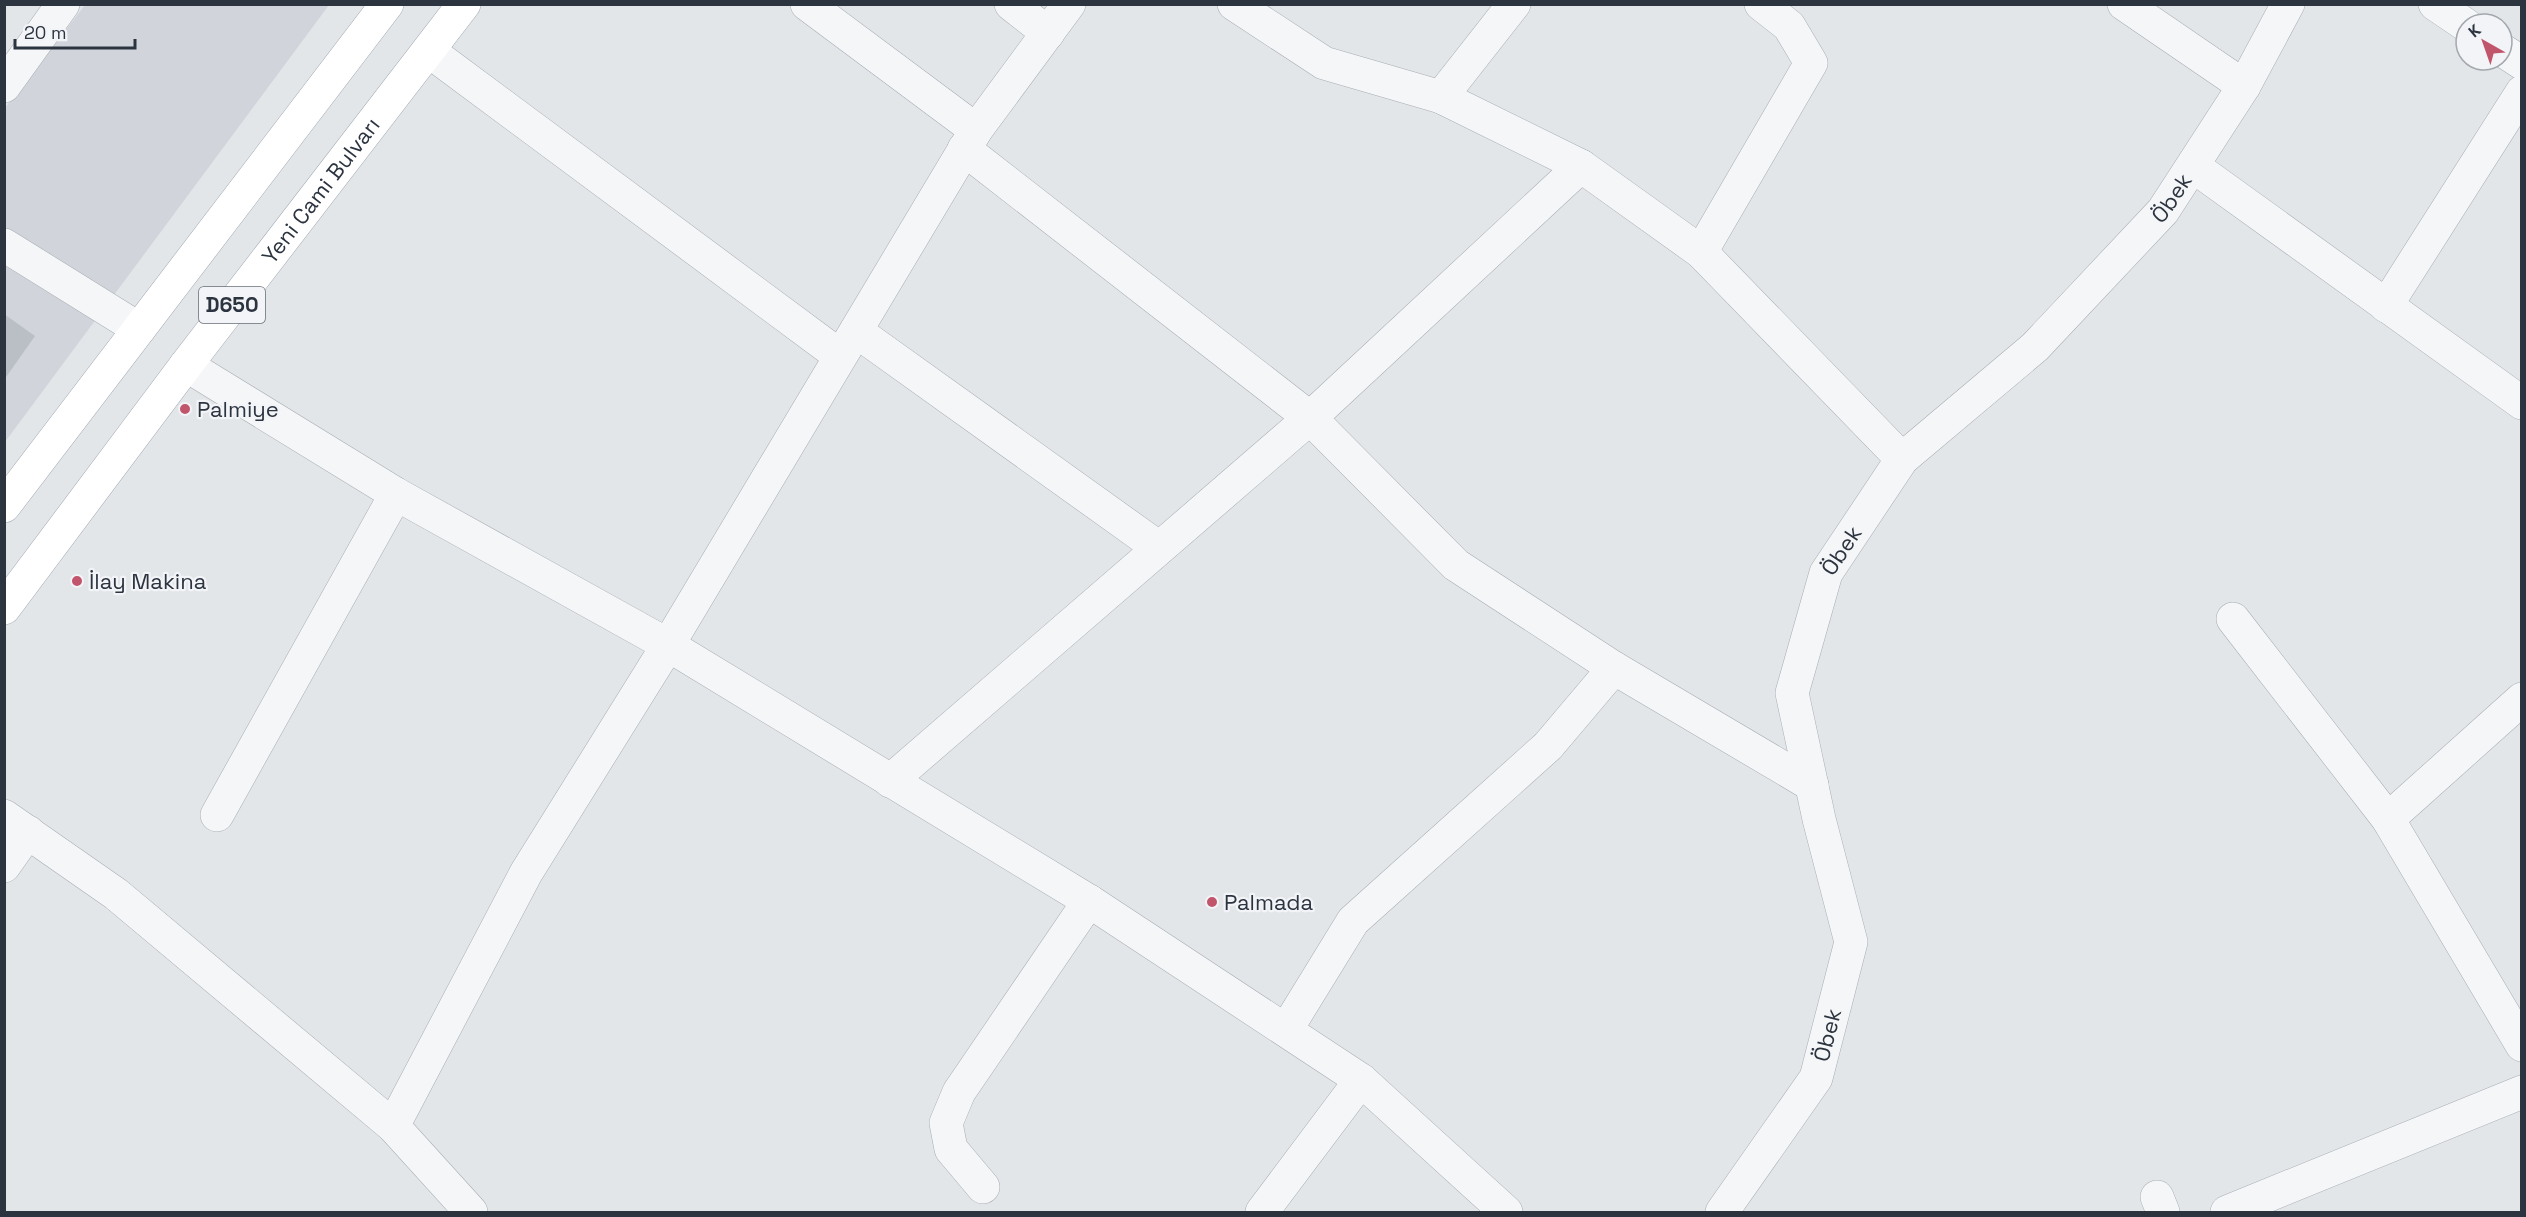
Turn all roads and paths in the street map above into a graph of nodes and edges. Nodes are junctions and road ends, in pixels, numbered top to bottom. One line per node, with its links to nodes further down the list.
1 (63, 4): 16 (street)
2 (387, 4): 26 (main road)
3 (464, 4): 15 (main road, Yeni Cami Bulvarı / D650)
4 (807, 4): 20 (street)
5 (1011, 4): 14 (street)
6 (1069, 4): 14 (street)
7 (1234, 4): 19 (street)
8 (1514, 4): 19 (street)
9 (1761, 4): 24 (street)
10 (2124, 4): 17 (street)
11 (2288, 4): 17 (street, Öbek)
12 (2435, 4): 13 (street)
13 (2454, 17)
14 (1048, 33): 20 (street)
15 (429, 51): 27 (street); 28 (main road, Yeni Cami Bulvarı / D650)
16 (4, 86)
17 (2244, 86): 22 (street, Öbek)
18 (2522, 92): 25 (street)
19 (1441, 97): 21 (street)
20 (970, 139): 27 (street); 30 (street)
21 (1581, 166): 24 (street); 30 (street)
22 (2193, 166): 25 (street); 31 (street, Öbek)
23 (4, 245): 26 (street)
24 (1701, 252): 31 (street)
25 (2386, 306): 29 (street)
26 (140, 329): 33 (main road)
27 (848, 344): 34 (street); 37 (street)
28 (186, 365): 32 (street); 35 (main road, Yeni Cami Bulvarı / D650)
29 (2522, 403)
30 (1310, 418): 34 (street); 38 (street)
31 (1902, 459): 41 (street, Öbek)
32 (396, 494): 37 (street); 42 (street)
33 (4, 506)
34 (1159, 548): 40 (street)
35 (4, 608)
36 (2233, 619): 43 (street)
37 (668, 645): 40 (street); 51 (street)
38 (1614, 669): 41 (street); 47 (street)
39 (2522, 699): 43 (street)
40 (890, 781): 46 (street)
41 (1812, 785): 56 (street, Öbek)
42 (217, 815)
43 (2388, 819): 48 (street)
44 (16, 824): 45 (street); 51 (street)
45 (4, 866)
46 (1089, 901): 47 (street); 52 (street)
47 (1286, 1030): 49 (street)
48 (2522, 1045)
49 (1361, 1080): 54 (street); 55 (street)
50 (2522, 1092): 57 (street)
51 (393, 1126): 53 (street)
52 (983, 1187)
53 (471, 1212)
54 (1262, 1212)
55 (1506, 1212)
56 (1722, 1212)
57 (2228, 1212)

